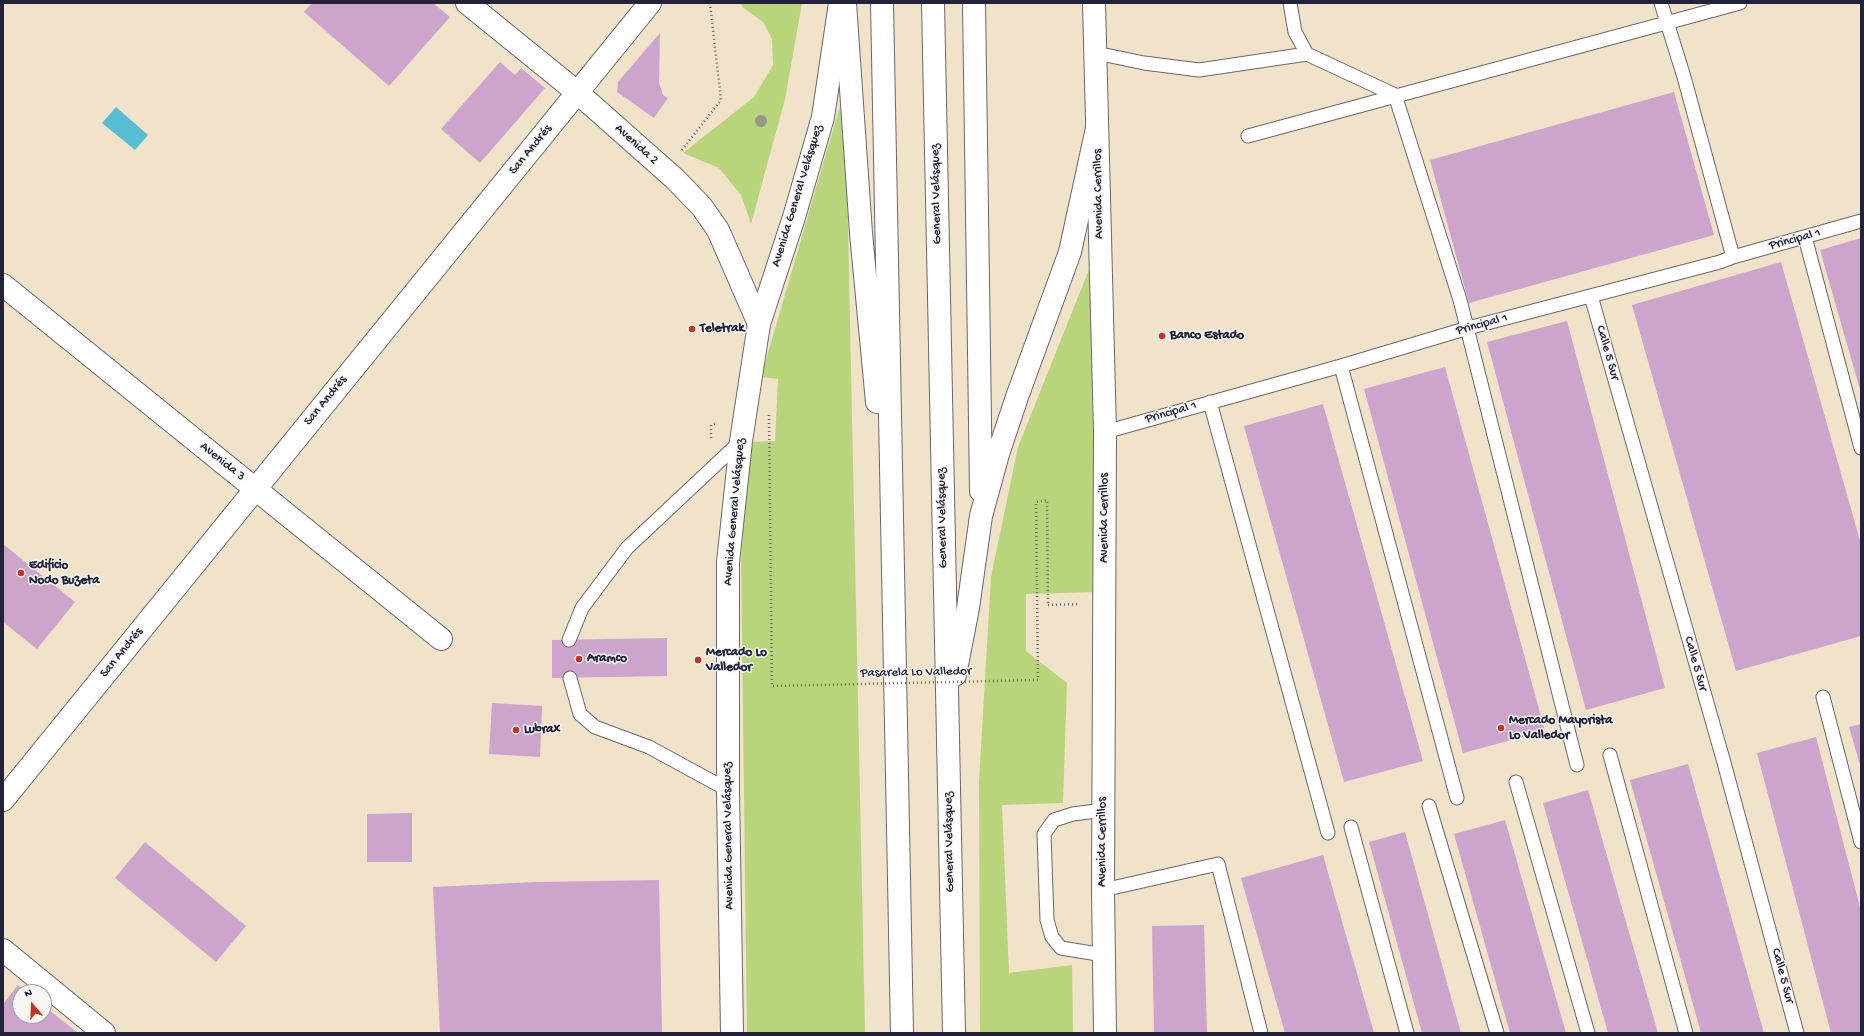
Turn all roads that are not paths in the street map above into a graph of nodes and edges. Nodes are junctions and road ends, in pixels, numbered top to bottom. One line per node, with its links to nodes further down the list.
1 (467, 3): 15 (main road, Avenida 2)
2 (650, 3): 15 (main road, San Andrés)
3 (840, 3): 24 (main road, Avenida General Velásquez)
4 (844, 3): 33 (main road)
5 (882, 3): 33 (main road)
6 (933, 3): 38 (main road, General Velásquez)
7 (974, 3): 32 (main road)
8 (1094, 3): 13 (main road, Avenida Cerrillos)
9 (1290, 3): 14 (lane)
10 (1661, 3): 12 (lane)
11 (1740, 3): 12 (lane)
12 (1667, 24): 16 (lane); 21 (lane)
13 (1096, 53): 14 (lane); 17 (main road, Avenida Cerrillos)
14 (1307, 54): 16 (lane)
15 (578, 93): 24 (main road, Avenida 2); 31 (main road, San Andrés)
16 (1395, 95): 18 (lane); 25 (lane)
17 (1097, 128): 28 (main road, Avenida Cerrillos); 32 (main road)
18 (1248, 136)
19 (1861, 221): 20 (lane, Principal 1)
20 (1805, 237): 21 (lane, Principal 1); 30 (lane)
21 (1733, 257): 23 (lane, Principal 1)
22 (3, 285): 31 (main road, Avenida 3)
23 (1591, 296): 25 (lane, Principal 1); 63 (lane, Calle 5 Sur)
24 (759, 324): 29 (main road, Avenida General Velásquez)
25 (1468, 328): 26 (lane, Principal 1); 40 (lane)
26 (1341, 366): 27 (lane, Principal 1); 43 (lane)
27 (1210, 402): 28 (lane, Principal 1); 48 (lane)
28 (1104, 432): 46 (main road, Avenida Cerrillos)
29 (741, 441): 35 (lane); 42 (main road, Avenida General Velásquez)
30 (1861, 448)
31 (255, 489): 34 (main road, Avenida 3); 44 (main road, San Andrés)
32 (981, 516): 38 (main road)
33 (893, 545): 55 (main road)
34 (441, 639)
35 (569, 640)
36 (570, 678): 42 (lane)
37 (1823, 697): 49 (lane)
38 (947, 716): 56 (main road, General Velásquez)
39 (1610, 756): 62 (lane)
40 (1577, 765)
41 (1516, 782): 61 (lane)
42 (728, 790): 54 (main road, Avenida General Velásquez)
43 (1457, 798)
44 (3, 800)
45 (1429, 806): 60 (lane)
46 (1104, 810): 50 (main road, Avenida Cerrillos); 52 (lane)
47 (1351, 827): 59 (lane)
48 (1328, 834)
49 (1861, 842)
50 (1103, 890): 52 (main road, Avenida Cerrillos); 58 (lane)
51 (3, 950): 53 (main road)
52 (1104, 955): 57 (main road, Avenida Cerrillos)
53 (104, 1033)
54 (732, 1033)
55 (902, 1033)
56 (954, 1033)
57 (1105, 1033)
58 (1261, 1033)
59 (1407, 1033)
60 (1497, 1033)
61 (1588, 1033)
62 (1686, 1033)
63 (1797, 1033)

